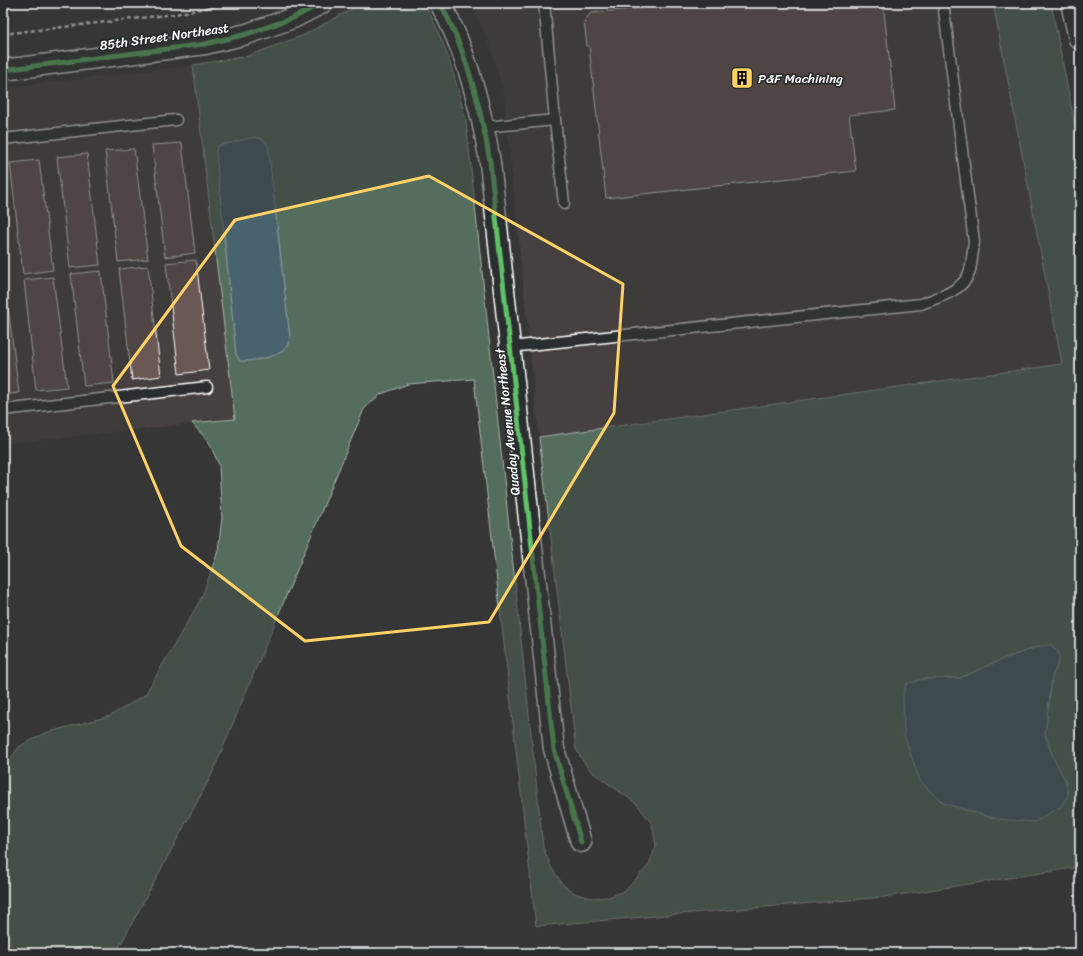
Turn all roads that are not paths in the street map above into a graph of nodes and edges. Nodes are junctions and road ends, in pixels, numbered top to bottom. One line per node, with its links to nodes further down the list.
1 (322, 3): 7 (street, 85th Street Northeast)
2 (440, 3): 10 (street, Quaday Avenue Northeast)
3 (544, 3): 9 (lane)
4 (943, 3): 13 (lane)
5 (1072, 3): 6 (highway)
6 (1080, 38)
7 (3, 70)
8 (176, 120): 11 (lane)
9 (555, 120): 10 (lane); 12 (lane)
10 (484, 127): 13 (street, Quaday Avenue Northeast)
11 (3, 140)
12 (564, 204)
13 (510, 347): 16 (street, Quaday Avenue Northeast)
14 (206, 387): 15 (lane)
15 (3, 410)
16 (581, 842)

